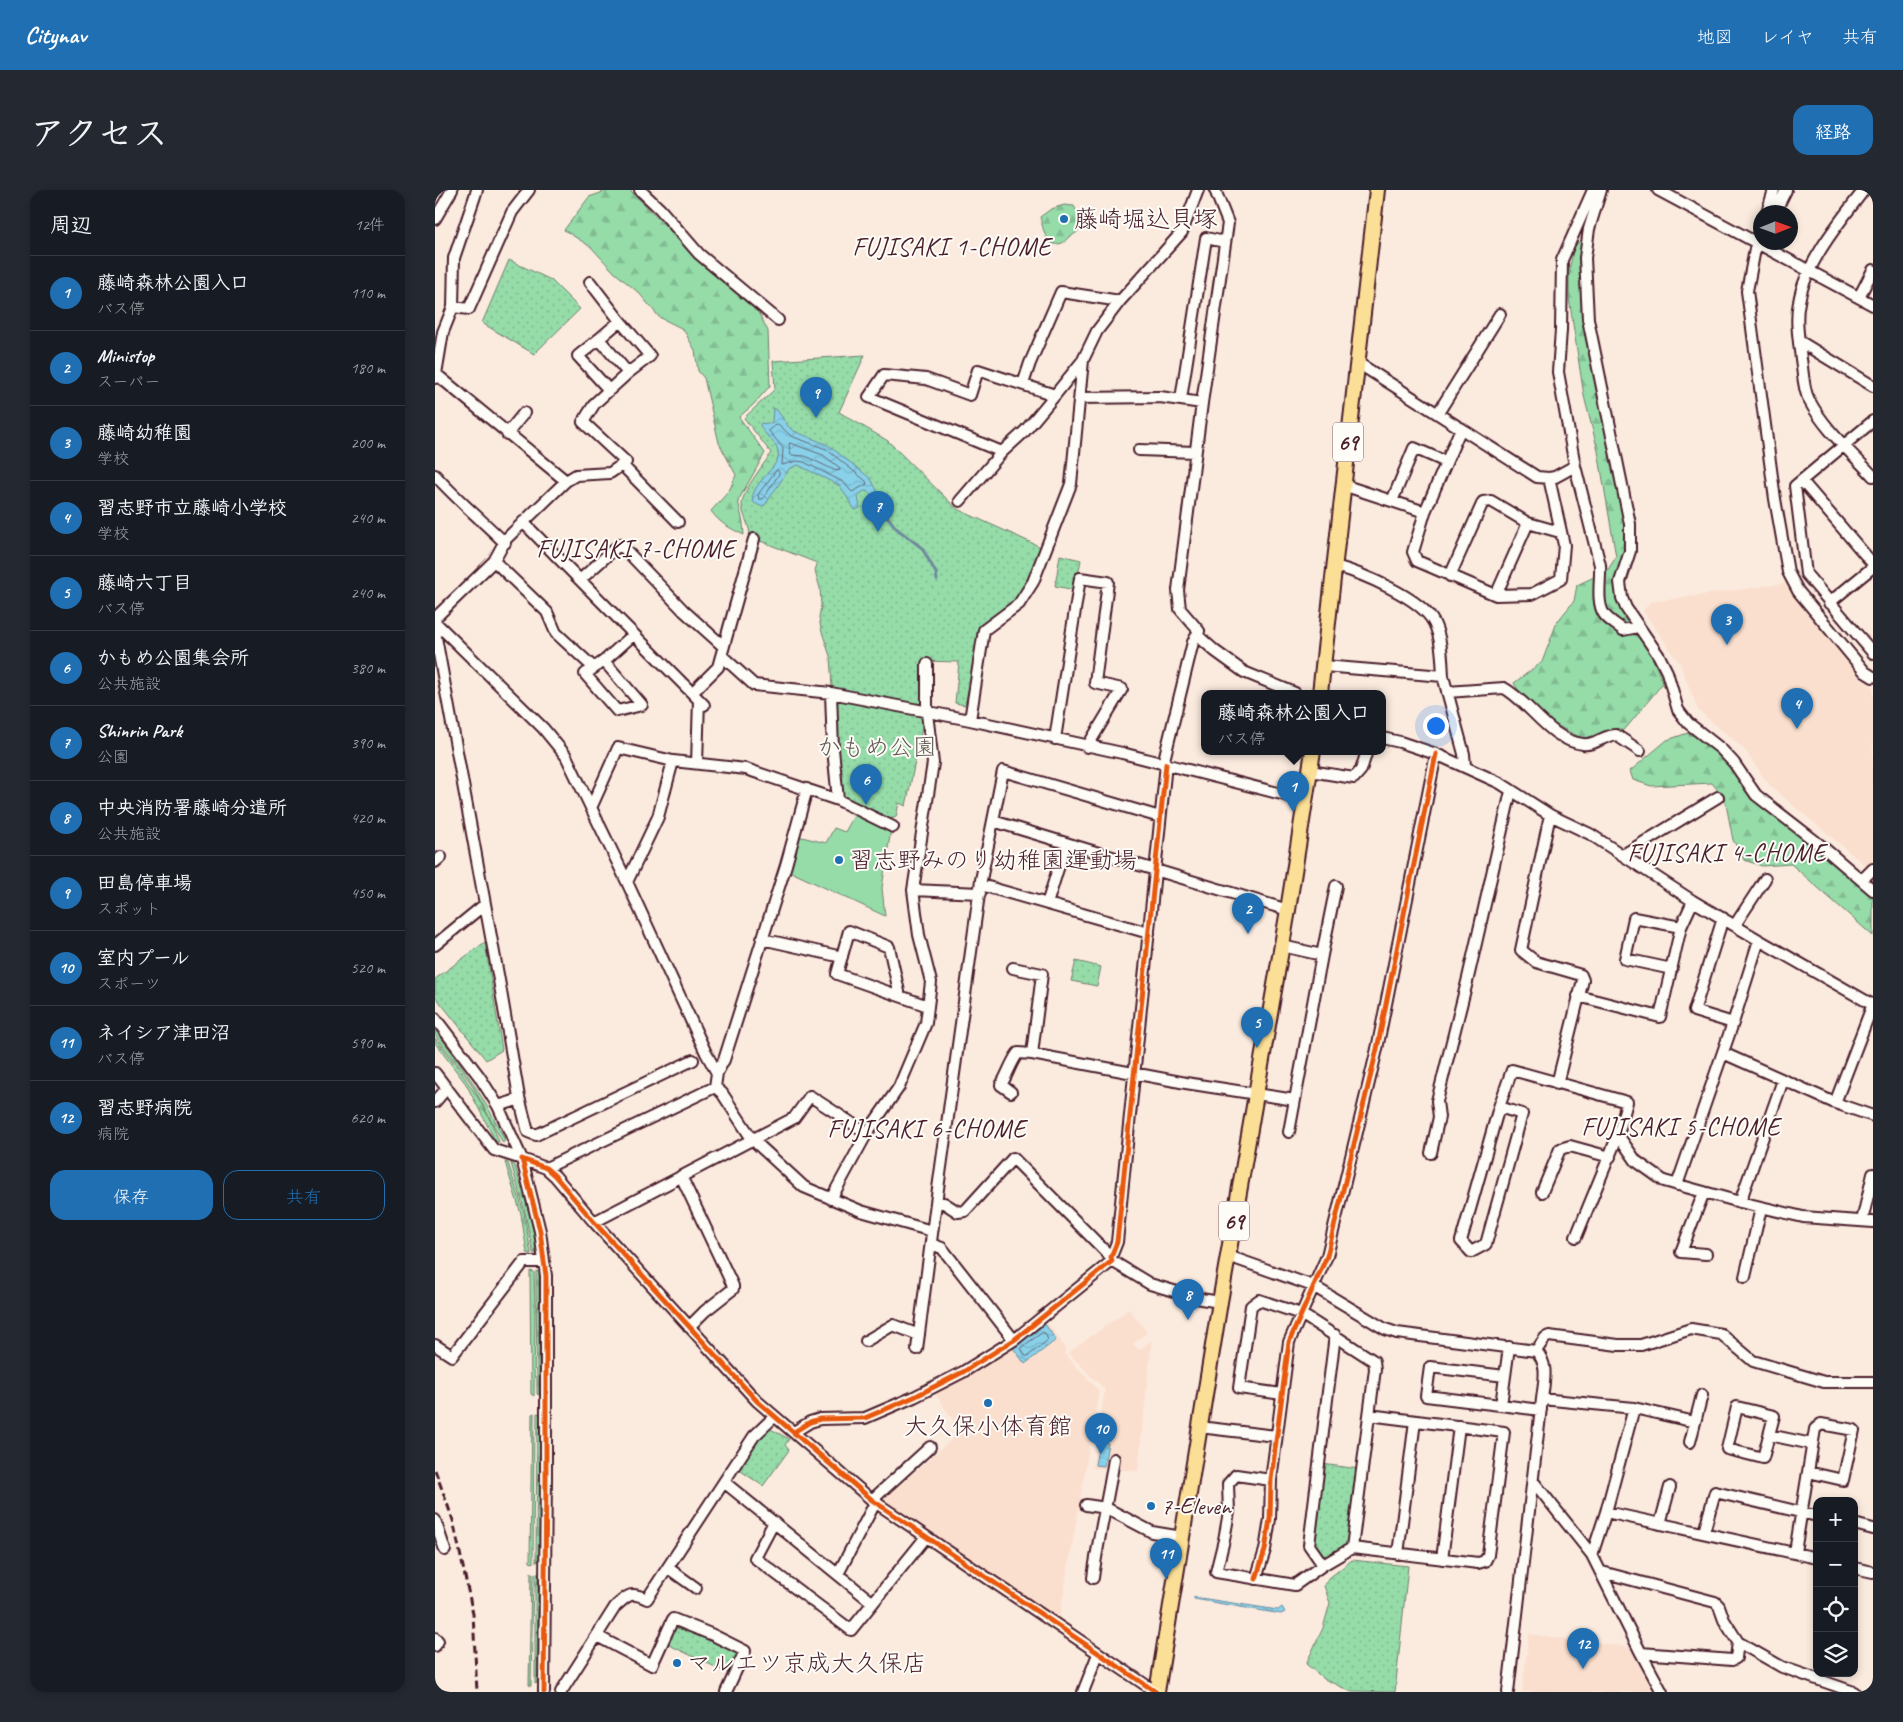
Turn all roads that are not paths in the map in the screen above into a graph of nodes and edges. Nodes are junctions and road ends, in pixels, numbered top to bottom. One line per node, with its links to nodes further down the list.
1 (452, 190): 16 (street)
2 (477, 190): 27 (street)
3 (529, 190): 27 (street)
4 (640, 190): 29 (street)
5 (1198, 190): 25 (street)
6 (1215, 190): 18 (street)
7 (1377, 190): 34 (main road, 69)
8 (1593, 190): 55 (street)
9 (1601, 190): 80 (street)
10 (1658, 190): 17 (street)
11 (1774, 190): 14 (street)
12 (1787, 190): 15 (street)
13 (1864, 190): 21 (street)
14 (1769, 205)
15 (1779, 205)
16 (435, 219)
17 (1753, 238)
18 (1225, 242): 42 (street); 43 (street)
19 (1756, 250): 91 (street)
20 (1775, 250): 21 (street)
21 (1809, 270): 24 (street); 32 (street)
22 (1873, 270): 24 (street)
23 (589, 282): 30 (street)
24 (1859, 297): 26 (street)
25 (1120, 300): 33 (street); 37 (street)
26 (1873, 305)
27 (453, 307): 36 (street)
28 (1500, 314): 45 (street)
29 (778, 320)
30 (620, 321): 31 (street); 35 (street)
31 (599, 339): 35 (street); 39 (street)
32 (1799, 341): 38 (street); 49 (street)
33 (1083, 360): 40 (street); 41 (street)
34 (1358, 363): 45 (street); 61 (main road, 69)
35 (628, 373): 39 (street)
36 (436, 376): 48 (street)
37 (1023, 384): 40 (street); 51 (street)
38 (1873, 386)
39 (609, 390): 54 (street)
40 (1055, 395): 51 (street)
41 (1079, 398): 42 (street); 98 (street)
42 (1181, 399): 43 (street)
43 (1202, 402): 52 (street)
44 (524, 413): 48 (street)
45 (1438, 413): 47 (street)
46 (1873, 421): 49 (street)
47 (1461, 428): 53 (street); 58 (street)
48 (507, 434): 59 (street)
49 (1845, 446): 57 (street); 60 (street)
50 (1139, 450): 52 (street)
51 (1003, 452): 62 (street)
52 (1195, 452): 83 (street)
53 (1446, 462): 63 (street); 64 (street)
54 (622, 465): 59 (street); 66 (street)
55 (1575, 466): 58 (street); 80 (street)
56 (435, 475): 70 (street)
57 (1873, 476)
58 (1549, 478): 68 (street)
59 (566, 481): 65 (street)
60 (1802, 481): 72 (street); 77 (street)
61 (1343, 485): 63 (street); 73 (main road, 69)
62 (960, 501)
63 (1392, 501): 64 (street)
64 (1425, 512): 74 (street)
65 (523, 522): 70 (street); 75 (street)
66 (677, 522)
67 (1528, 523): 68 (street); 74 (street); 76 (street)
68 (1560, 532): 76 (street)
69 (754, 539): 84 (street)
70 (505, 543): 71 (street)
71 (494, 561): 78 (street); 89 (street)
72 (1873, 565): 77 (street)
73 (1335, 566): 88 (main road, 69); 90 (street)
74 (1450, 576): 76 (street)
75 (581, 580): 82 (street); 84 (street)
76 (1496, 595)
77 (1829, 603): 85 (street)
78 (435, 618)
79 (435, 622): 116 (street)
80 (1638, 627): 126 (street)
81 (435, 632): 134 (street)
82 (633, 635): 86 (street); 96 (street)
83 (1197, 635): 92 (street); 108 (street)
84 (722, 651): 95 (street); 96 (street)
85 (1873, 653)
86 (604, 661): 89 (street); 89 (street)
87 (927, 664): 97 (street)
88 (1324, 666): 90 (street); 93 (main road, 69)
89 (594, 668)
90 (1443, 676): 94 (street)
91 (1873, 677)
92 (1288, 690)
93 (1320, 690)
94 (1447, 692): 102 (street); 109 (street)
95 (831, 693): 97 (street); 114 (street)
96 (699, 699): 107 (street)
97 (927, 713): 98 (street); 130 (street)
98 (970, 720): 99 (street)
99 (1055, 739): 101 (street); 101 (street)
100 (1386, 739): 103 (street)
101 (1087, 746): 108 (street)
102 (1640, 751)
103 (1436, 754): 109 (street); 200 (street)
104 (1312, 755): 110 (main road, 69)
105 (1366, 755): 110 (street)
106 (673, 761): 107 (street); 116 (street); 127 (street)
107 (697, 763): 111 (street)
108 (1164, 764): 115 (street); 118 (street)
109 (1465, 766): 112 (street)
110 (1309, 771): 115 (main road, 69)
111 (807, 788): 114 (street); 140 (street)
112 (1511, 791): 117 (street); 177 (street)
113 (1718, 797): 122 (street)
114 (838, 800): 120 (street)
115 (1305, 800): 135 (main road, 69)
116 (591, 808): 127 (street)
117 (1550, 815): 122 (street); 149 (street)
118 (1161, 816): 119 (street); 123 (street)
119 (993, 821): 121 (street); 129 (street)
120 (893, 827)
121 (1066, 843): 123 (street); 133 (street)
122 (1623, 855): 132 (street)
123 (1154, 870): 135 (street); 139 (street)
124 (1873, 870): 126 (street)
125 (1765, 878): 137 (street)
126 (1862, 880): 131 (street)
127 (627, 882): 158 (street)
128 (1336, 886): 144 (street)
129 (980, 889): 130 (street); 133 (street); 188 (street)
130 (913, 890): 151 (street)
131 (1873, 890)
132 (1693, 900): 136 (street); 138 (street)
133 (1047, 904): 139 (street)
134 (484, 905): 142 (street); 166 (street)
135 (1288, 910): 143 (main road, 69)
136 (1723, 918): 137 (street); 153 (street)
137 (1735, 925): 141 (street)
138 (1681, 928): 147 (street); 147 (street)
139 (1149, 933): 159 (street)
140 (762, 939): 145 (street); 158 (street)
141 (1759, 940): 150 (street); 153 (street)
142 (435, 945)
143 (1282, 946): 144 (street); 165 (main road, 69)
144 (1321, 955): 167 (street)
145 (842, 956): 148 (street); 148 (street)
146 (1013, 968): 155 (street)
147 (1672, 969): 149 (street)
148 (901, 996): 151 (street)
149 (1578, 996): 161 (street)
150 (1873, 1004): 169 (street)
151 (928, 1006): 174 (street)
152 (435, 1018): 170 (street)
153 (1733, 1023): 154 (street)
154 (1723, 1053): 160 (street); 183 (street)
155 (1032, 1054): 159 (street); 164 (street)
156 (693, 1060): 166 (street)
157 (435, 1073): 162 (street)
158 (717, 1073): 163 (street)
159 (1134, 1074): 165 (street); 197 (street)
160 (1783, 1080): 169 (street); 187 (street)
161 (1557, 1084): 171 (street); 175 (street)
162 (447, 1088): 168 (street); 179 (street)
163 (715, 1088): 176 (street); 180 (street)
164 (1011, 1092)
165 (1255, 1095): 167 (street); 196 (main road, 69)
166 (519, 1097): 170 (street)
167 (1295, 1100): 173 (street)
168 (435, 1102)
169 (1835, 1103): 172 (street)
170 (498, 1106): 179 (street)
171 (1499, 1107): 171 (street)
172 (1873, 1116)
173 (1289, 1132)
174 (867, 1133): 176 (street); 186 (street)
175 (1618, 1135): 178 (street); 183 (street)
176 (753, 1139): 182 (street); 186 (street)
177 (1431, 1154)
178 (1610, 1157): 184 (street); 193 (street)
179 (521, 1159): 180 (street); 198 (street)
180 (547, 1168): 191 (street)
181 (1873, 1174): 190 (street)
182 (681, 1176): 191 (street); 203 (street)
183 (1677, 1185): 185 (street)
184 (1542, 1192)
185 (1704, 1192): 187 (street); 195 (street)
186 (831, 1199): 192 (street)
187 (1740, 1202): 189 (street)
188 (936, 1203): 192 (street); 197 (street)
189 (1761, 1208): 190 (street); 199 (street)
190 (1868, 1221)
191 (594, 1222): 203 (street)
192 (932, 1231): 194 (street)
193 (1576, 1237)
194 (931, 1244): 204 (street); 206 (street)
195 (1706, 1254)
196 (1228, 1256): 200 (street); 201 (main road, 69)
197 (1111, 1259): 201 (street); 206 (street)
198 (544, 1262): 208 (street); 275 (street)
199 (1745, 1277)
200 (1313, 1286): 202 (street); 209 (street)
201 (1220, 1302): 225 (main road, 69)
202 (1301, 1314): 205 (street); 214 (street); 214 (street)
203 (689, 1327): 221 (street)
204 (919, 1335): 207 (street); 210 (street)
205 (1335, 1335): 220 (street); 259 (street)
206 (1014, 1340): 226 (street)
207 (866, 1341)
208 (435, 1345)
209 (1509, 1347): 211 (street); 212 (street)
210 (917, 1349)
211 (1536, 1350): 213 (street); 216 (street)
212 (1505, 1376): 217 (street); 217 (street)
213 (1873, 1382)
214 (1282, 1394): 228 (street)
215 (1702, 1395): 223 (street)
216 (1542, 1399): 218 (street); 219 (street)
217 (1501, 1405): 219 (street)
218 (1634, 1408): 223 (street); 241 (street)
219 (1541, 1410): 235 (street)
220 (1369, 1415): 222 (street); 252 (street)
221 (774, 1417): 226 (street); 236 (street)
222 (1415, 1421): 224 (street); 255 (street)
223 (1695, 1422): 229 (street)
224 (1459, 1426): 258 (street); 258 (street)
225 (1199, 1427): 228 (street); 251 (main road, 69)
226 (794, 1432): 238 (street)
227 (1769, 1435): 227 (street); 230 (street)
228 (1277, 1436): 234 (street)
229 (1690, 1442)
230 (1812, 1444): 233 (street); 233 (street)
231 (930, 1447): 238 (street)
232 (1114, 1459): 240 (street)
233 (1808, 1472): 242 (street)
234 (1271, 1480): 266 (street); 266 (street)
235 (1533, 1481): 256 (street); 280 (street)
236 (723, 1482): 245 (street); 260 (street)
237 (1670, 1487): 246 (street)
238 (874, 1502): 250 (street); 264 (street)
239 (1086, 1505): 240 (street)
240 (1106, 1508): 251 (street); 265 (street)
241 (1606, 1512): 246 (street); 256 (street)
242 (1802, 1512): 243 (street); 249 (street); 254 (street)
243 (1813, 1515)
244 (435, 1520): 253 (street)
245 (774, 1522): 264 (street); 268 (street)
246 (1661, 1524): 249 (street)
247 (1858, 1525): 248 (street)
248 (1873, 1528)
249 (1704, 1532): 254 (street)
250 (926, 1537): 268 (street); 274 (street)
251 (1181, 1537): 279 (main road, 69)
252 (1352, 1548): 255 (street); 259 (street)
253 (445, 1550)
254 (1795, 1552): 257 (street)
255 (1398, 1554): 258 (street)
256 (1592, 1555): 262 (street)
257 (1813, 1557)
258 (1442, 1559)
259 (1323, 1565): 266 (street)
260 (668, 1568): 267 (street); 269 (street)
261 (1858, 1569): 263 (street)
262 (1602, 1572): 271 (street); 273 (street)
263 (1873, 1572)
264 (838, 1574): 268 (street)
265 (1093, 1578)
266 (1256, 1579)
267 (696, 1588)
268 (873, 1603)
269 (597, 1636): 276 (street); 277 (street)
270 (435, 1638): 272 (street)
271 (1738, 1642): 273 (street); 282 (street)
272 (435, 1646)
273 (1641, 1653): 281 (street)
274 (1098, 1654): 278 (street); 279 (street)
275 (544, 1692)
276 (561, 1692)
277 (726, 1692)
278 (1083, 1692)
279 (1156, 1692)
280 (1508, 1692)
281 (1662, 1692)
282 (1854, 1692)

